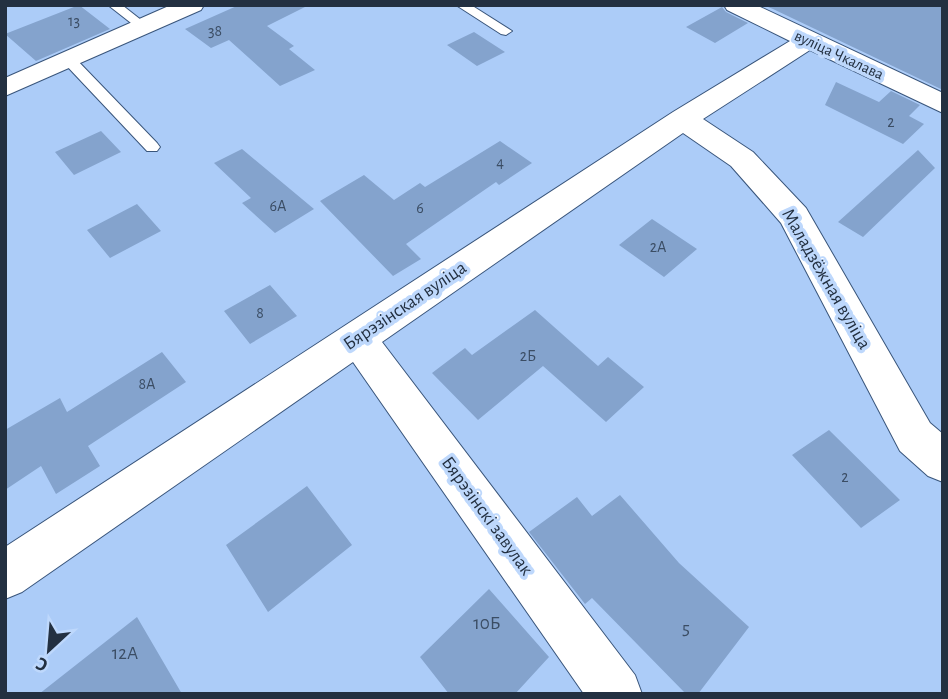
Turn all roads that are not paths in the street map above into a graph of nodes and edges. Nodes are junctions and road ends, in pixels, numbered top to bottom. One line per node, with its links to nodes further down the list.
1 (114, 5): 5 (lane)
2 (192, 5): 5 (street)
3 (462, 5): 6 (lane)
4 (736, 5): 7 (street, вуліца Чкалава)
5 (144, 27): 8 (street)
6 (506, 31)
7 (807, 41): 10 (street, вуліца Чкалава); 11 (street, Бярэзінская вуліца)
8 (69, 60): 9 (street); 12 (lane)
9 (5, 88)
10 (943, 104)
11 (683, 120): 13 (street, Бярэзінская вуліца); 14 (street, Маладзёжная вуліца)
12 (152, 147)
13 (357, 338): 15 (street, Бярэзінская вуліца); 16 (street, Бярэзінскі завулак)
14 (943, 462)
15 (5, 575)
16 (606, 689)

